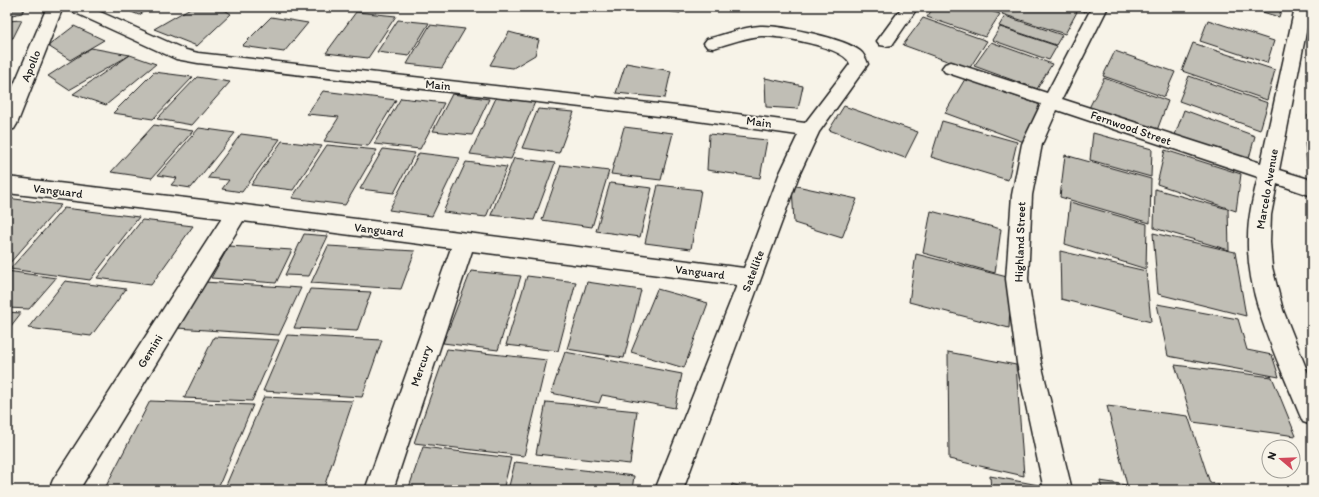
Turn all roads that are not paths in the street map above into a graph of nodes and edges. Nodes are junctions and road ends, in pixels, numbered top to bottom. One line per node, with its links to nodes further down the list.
1 (55, 7): 10 (street, Apollo)
2 (75, 7): 11 (street, Main)
3 (910, 7): 6 (street)
4 (1100, 7): 9 (street, Highland Street)
5 (1303, 7): 12 (street, Marcelo Avenue)
6 (886, 41)
7 (714, 43): 11 (street, Satellite)
8 (950, 68): 9 (street, Fernwood Street)
9 (1052, 101): 12 (street, Fernwood Street); 22 (street, Highland Street)
10 (7, 124)
11 (810, 130): 17 (street, Satellite)
12 (1268, 174): 14 (street, Fernwood Street); 18 (street, Marcelo Avenue)
13 (7, 185): 15 (street, Vanguard)
14 (1312, 188)
15 (237, 212): 16 (street, Vanguard); 19 (street, Gemini)
16 (464, 241): 17 (street, Vanguard); 20 (street, Mercury)
17 (751, 278): 21 (street, Satellite)
18 (1312, 413)
19 (63, 490)
20 (379, 490)
21 (669, 490)
22 (1058, 490)

